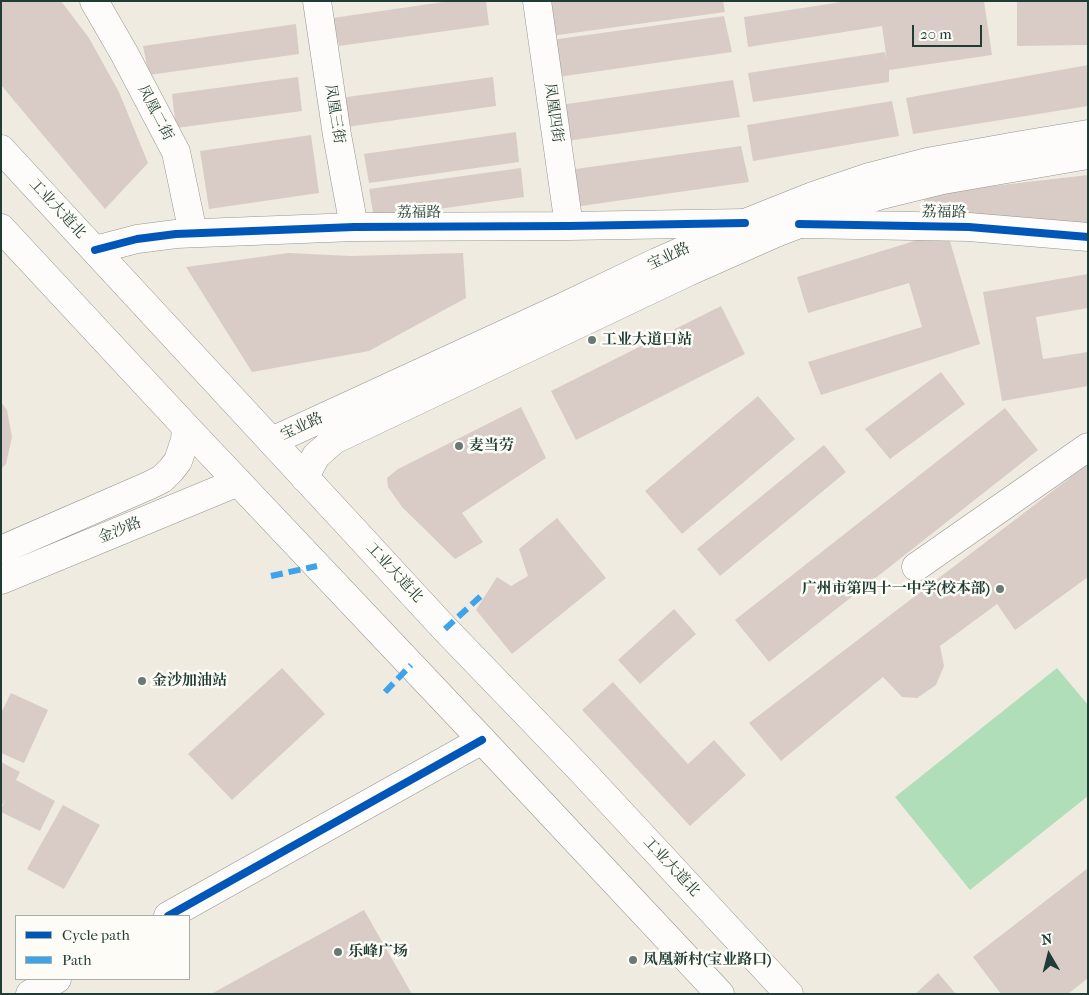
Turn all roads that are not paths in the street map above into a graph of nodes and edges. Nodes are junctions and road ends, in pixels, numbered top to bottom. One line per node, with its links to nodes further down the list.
1 (94, 1): 12 (main road, 凤凰二街)
2 (317, 1): 10 (main road, 凤凰三街)
3 (537, 1): 9 (main road, 凤凰四街)
4 (1088, 134): 7 (main road, 宝业路)
5 (1, 149): 14 (main road, 工业大道北)
6 (1088, 155): 8 (main road, 宝业路)
7 (745, 223): 9 (main road, 荔福路); 16 (main road, 宝业路)
8 (800, 224): 13 (main road, 荔福路); 18 (main road, 宝业路)
9 (569, 226): 10 (main road, 荔福路)
10 (354, 227): 12 (main road, 荔福路)
11 (1, 228): 15 (main road)
12 (193, 233): 14 (main road, 荔福路)
13 (1088, 237)
14 (95, 250): 16 (main road, 工业大道北)
15 (186, 427): 19 (main road); 20 (main road, 金沙路)
16 (272, 442): 18 (main road, 工业大道北)
17 (1088, 447): 21 (main road)
18 (306, 478): 28 (main road, 工业大道北)
19 (238, 482): 22 (main road, 金沙路); 23 (main road)
20 (1, 550)
21 (916, 567)
22 (1, 580)
23 (482, 740): 24 (main road); 27 (main road)
24 (170, 915)
25 (55, 980): 26 (main road)
26 (30, 994)
27 (720, 994)
28 (789, 994)

